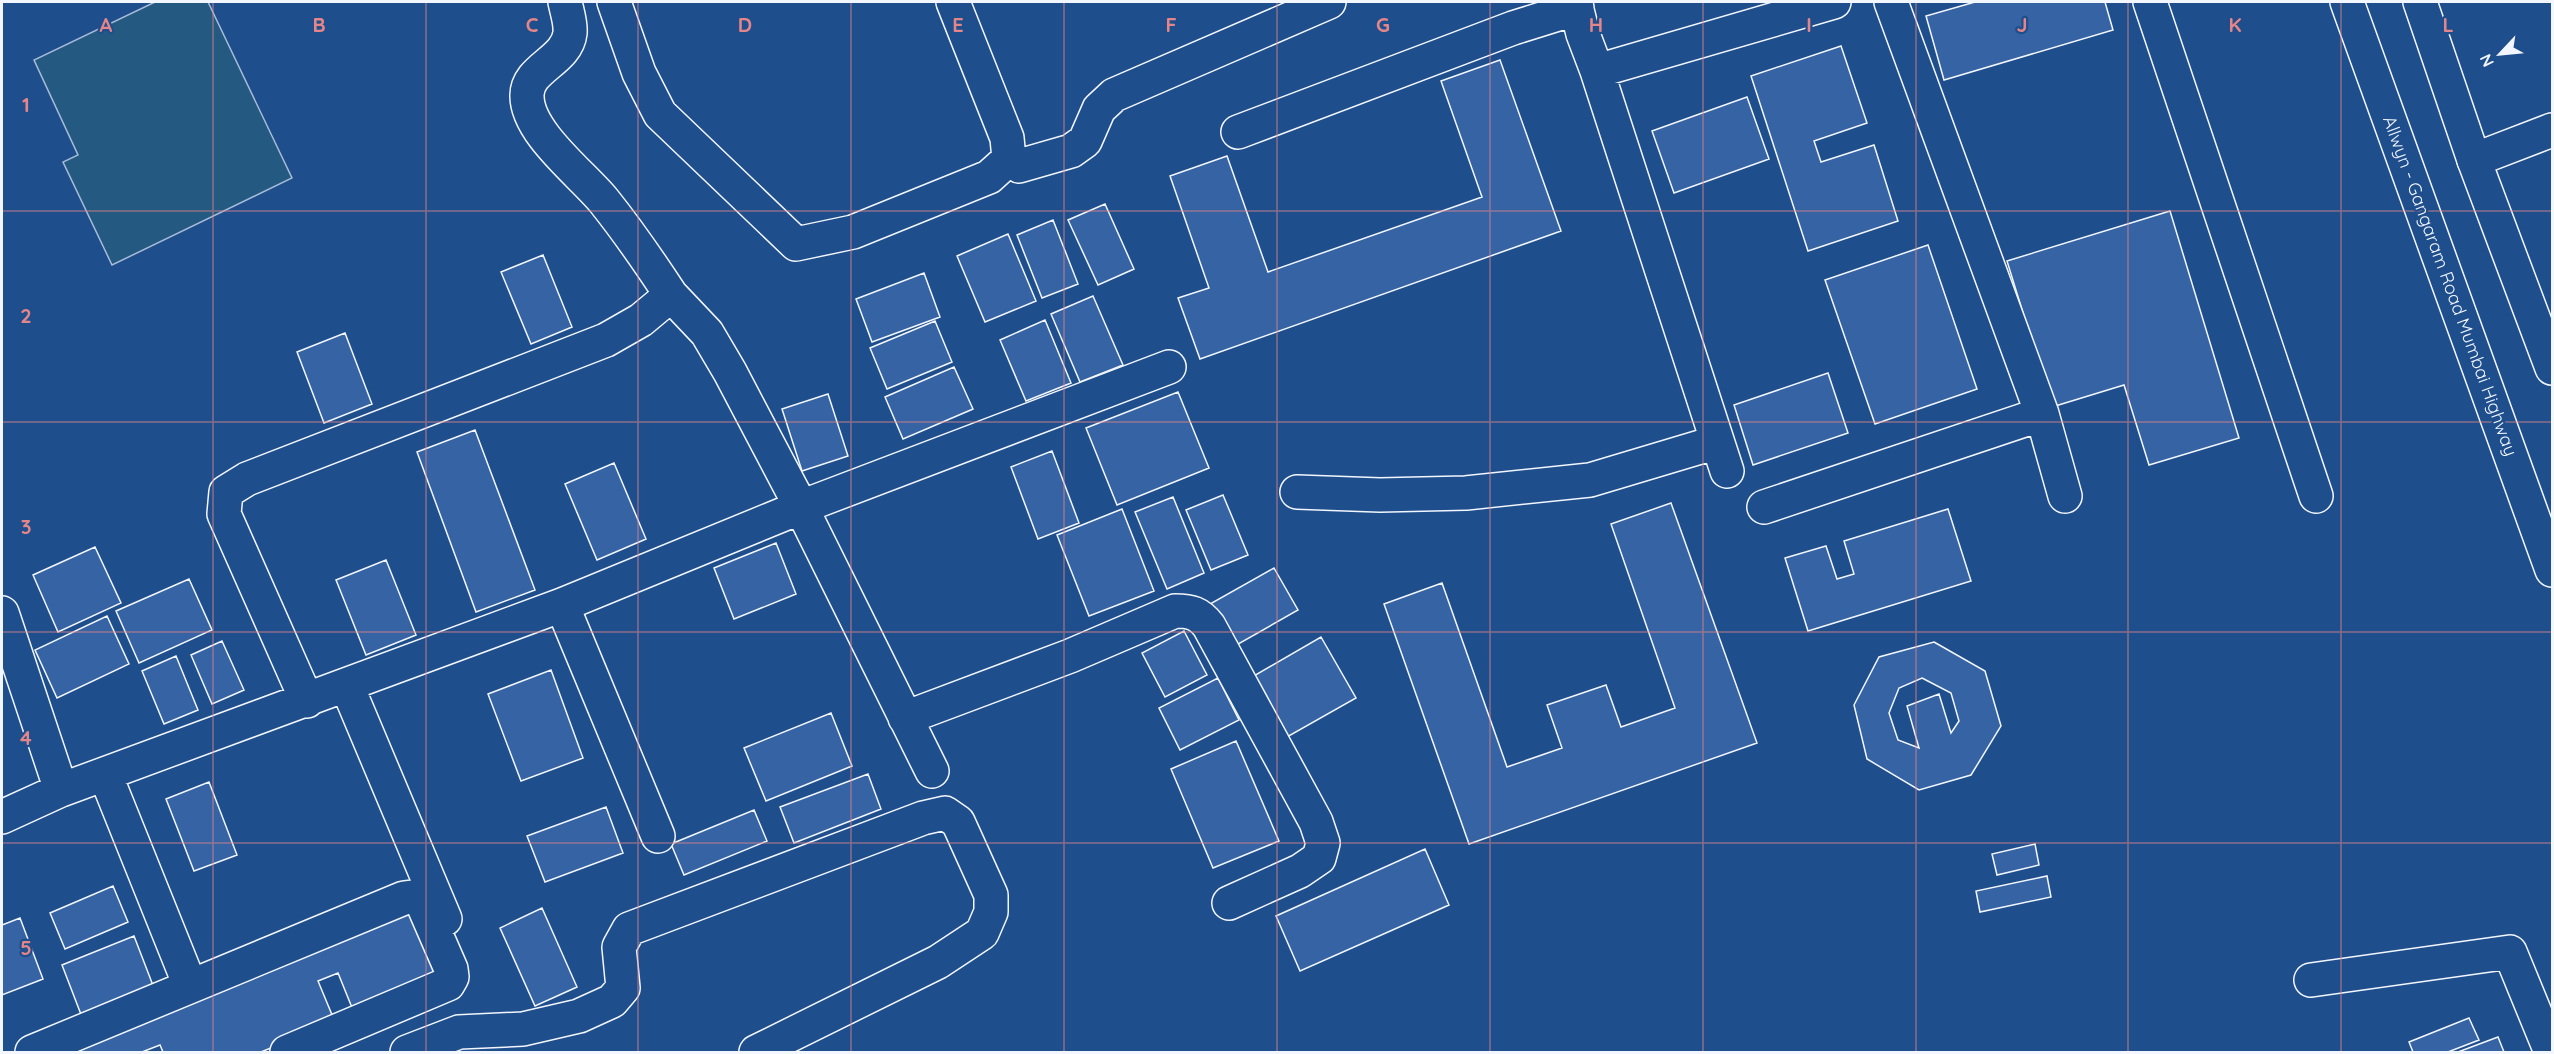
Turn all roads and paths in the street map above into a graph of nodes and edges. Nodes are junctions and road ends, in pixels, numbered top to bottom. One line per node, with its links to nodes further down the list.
1 (565, 2): 16 (main road)
2 (614, 2): 14 (main road)
3 (953, 2): 14 (main road)
4 (1329, 2): 14 (main road)
5 (1834, 2): 11 (main road)
6 (1891, 2): 19 (main road)
7 (2150, 2): 22 (main road)
8 (2347, 2): 25 (main road, Allwyn - Gangaram Road Mumbai Highway)
9 (2420, 2): 15 (main road)
10 (1576, 4): 11 (main road); 13 (main road)
11 (1597, 71): 20 (main road)
12 (2553, 130): 15 (main road)
13 (1238, 132)
14 (1009, 159)
15 (2474, 160): 18 (main road)
16 (671, 295): 23 (main road); 29 (main road)
17 (1169, 367): 23 (main road)
18 (2553, 369)
19 (2042, 414): 21 (main road); 24 (main road)
20 (1297, 492)
21 (2065, 496)
22 (2316, 496)
23 (801, 507): 26 (main road); 30 (main road)
24 (1764, 507)
25 (2553, 570)
26 (562, 605): 28 (main road); 35 (main road)
27 (2, 613): 33 (main road)
28 (347, 686): 29 (main road); 37 (main road)
29 (307, 701): 32 (main road)
30 (905, 718): 31 (main road); 36 (main road)
31 (932, 771)
32 (105, 774): 33 (main road); 38 (main road)
33 (62, 790): 34 (main road)
34 (2, 817)
35 (658, 836)
36 (1229, 903)
37 (461, 957)
38 (185, 973)
39 (2311, 980): 44 (main road)
40 (32, 1053): 41 (main road)
41 (287, 1053)
42 (407, 1053): 43 (main road)
43 (756, 1053)
44 (2551, 1053)

